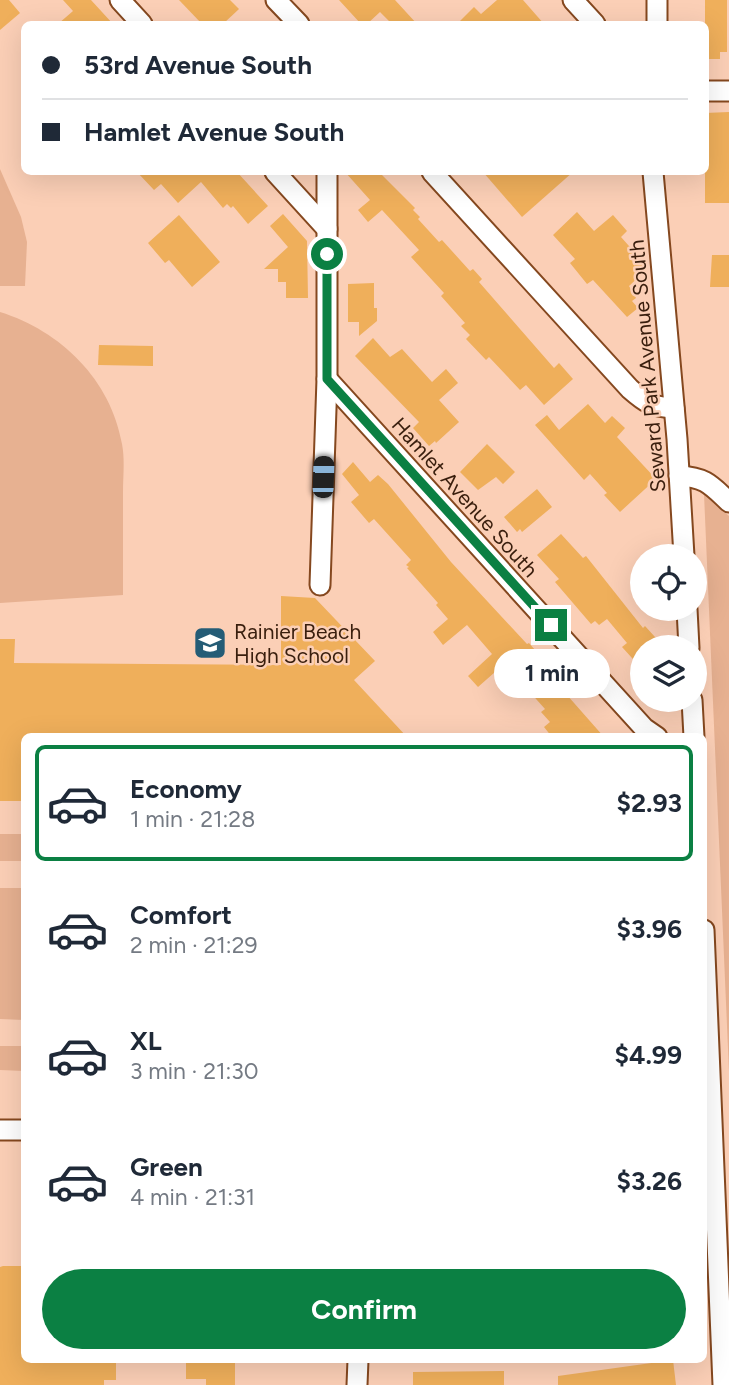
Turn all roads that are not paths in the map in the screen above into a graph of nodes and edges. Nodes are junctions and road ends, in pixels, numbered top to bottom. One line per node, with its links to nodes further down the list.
1 (120, 0): 5 (street)
2 (276, 0): 6 (street)
3 (573, 0): 7 (street)
4 (657, 0): 8 (street)
5 (139, 21)
6 (296, 21)
7 (592, 21)
8 (657, 21)
9 (709, 91): 10 (street)
10 (729, 91)
11 (278, 175): 15 (street)
12 (327, 175): 15 (street)
13 (435, 175): 17 (street)
14 (653, 175): 17 (street, Seward Park Avenue South)
15 (327, 229): 16 (street)
16 (327, 379): 21 (street); 23 (street, Hamlet Avenue South)
17 (674, 408): 18 (street, Seward Park Avenue South)
18 (679, 476): 19 (street); 20 (street, Seward Park Avenue South)
19 (729, 502)
20 (683, 544)
21 (320, 585)
22 (693, 712): 24 (street)
23 (652, 733)
24 (694, 733)
25 (707, 1081): 28 (street)
26 (0, 1130): 27 (street)
27 (21, 1130)
28 (708, 1131): 31 (street)
29 (358, 1363): 30 (street)
30 (357, 1385)
31 (723, 1385)

